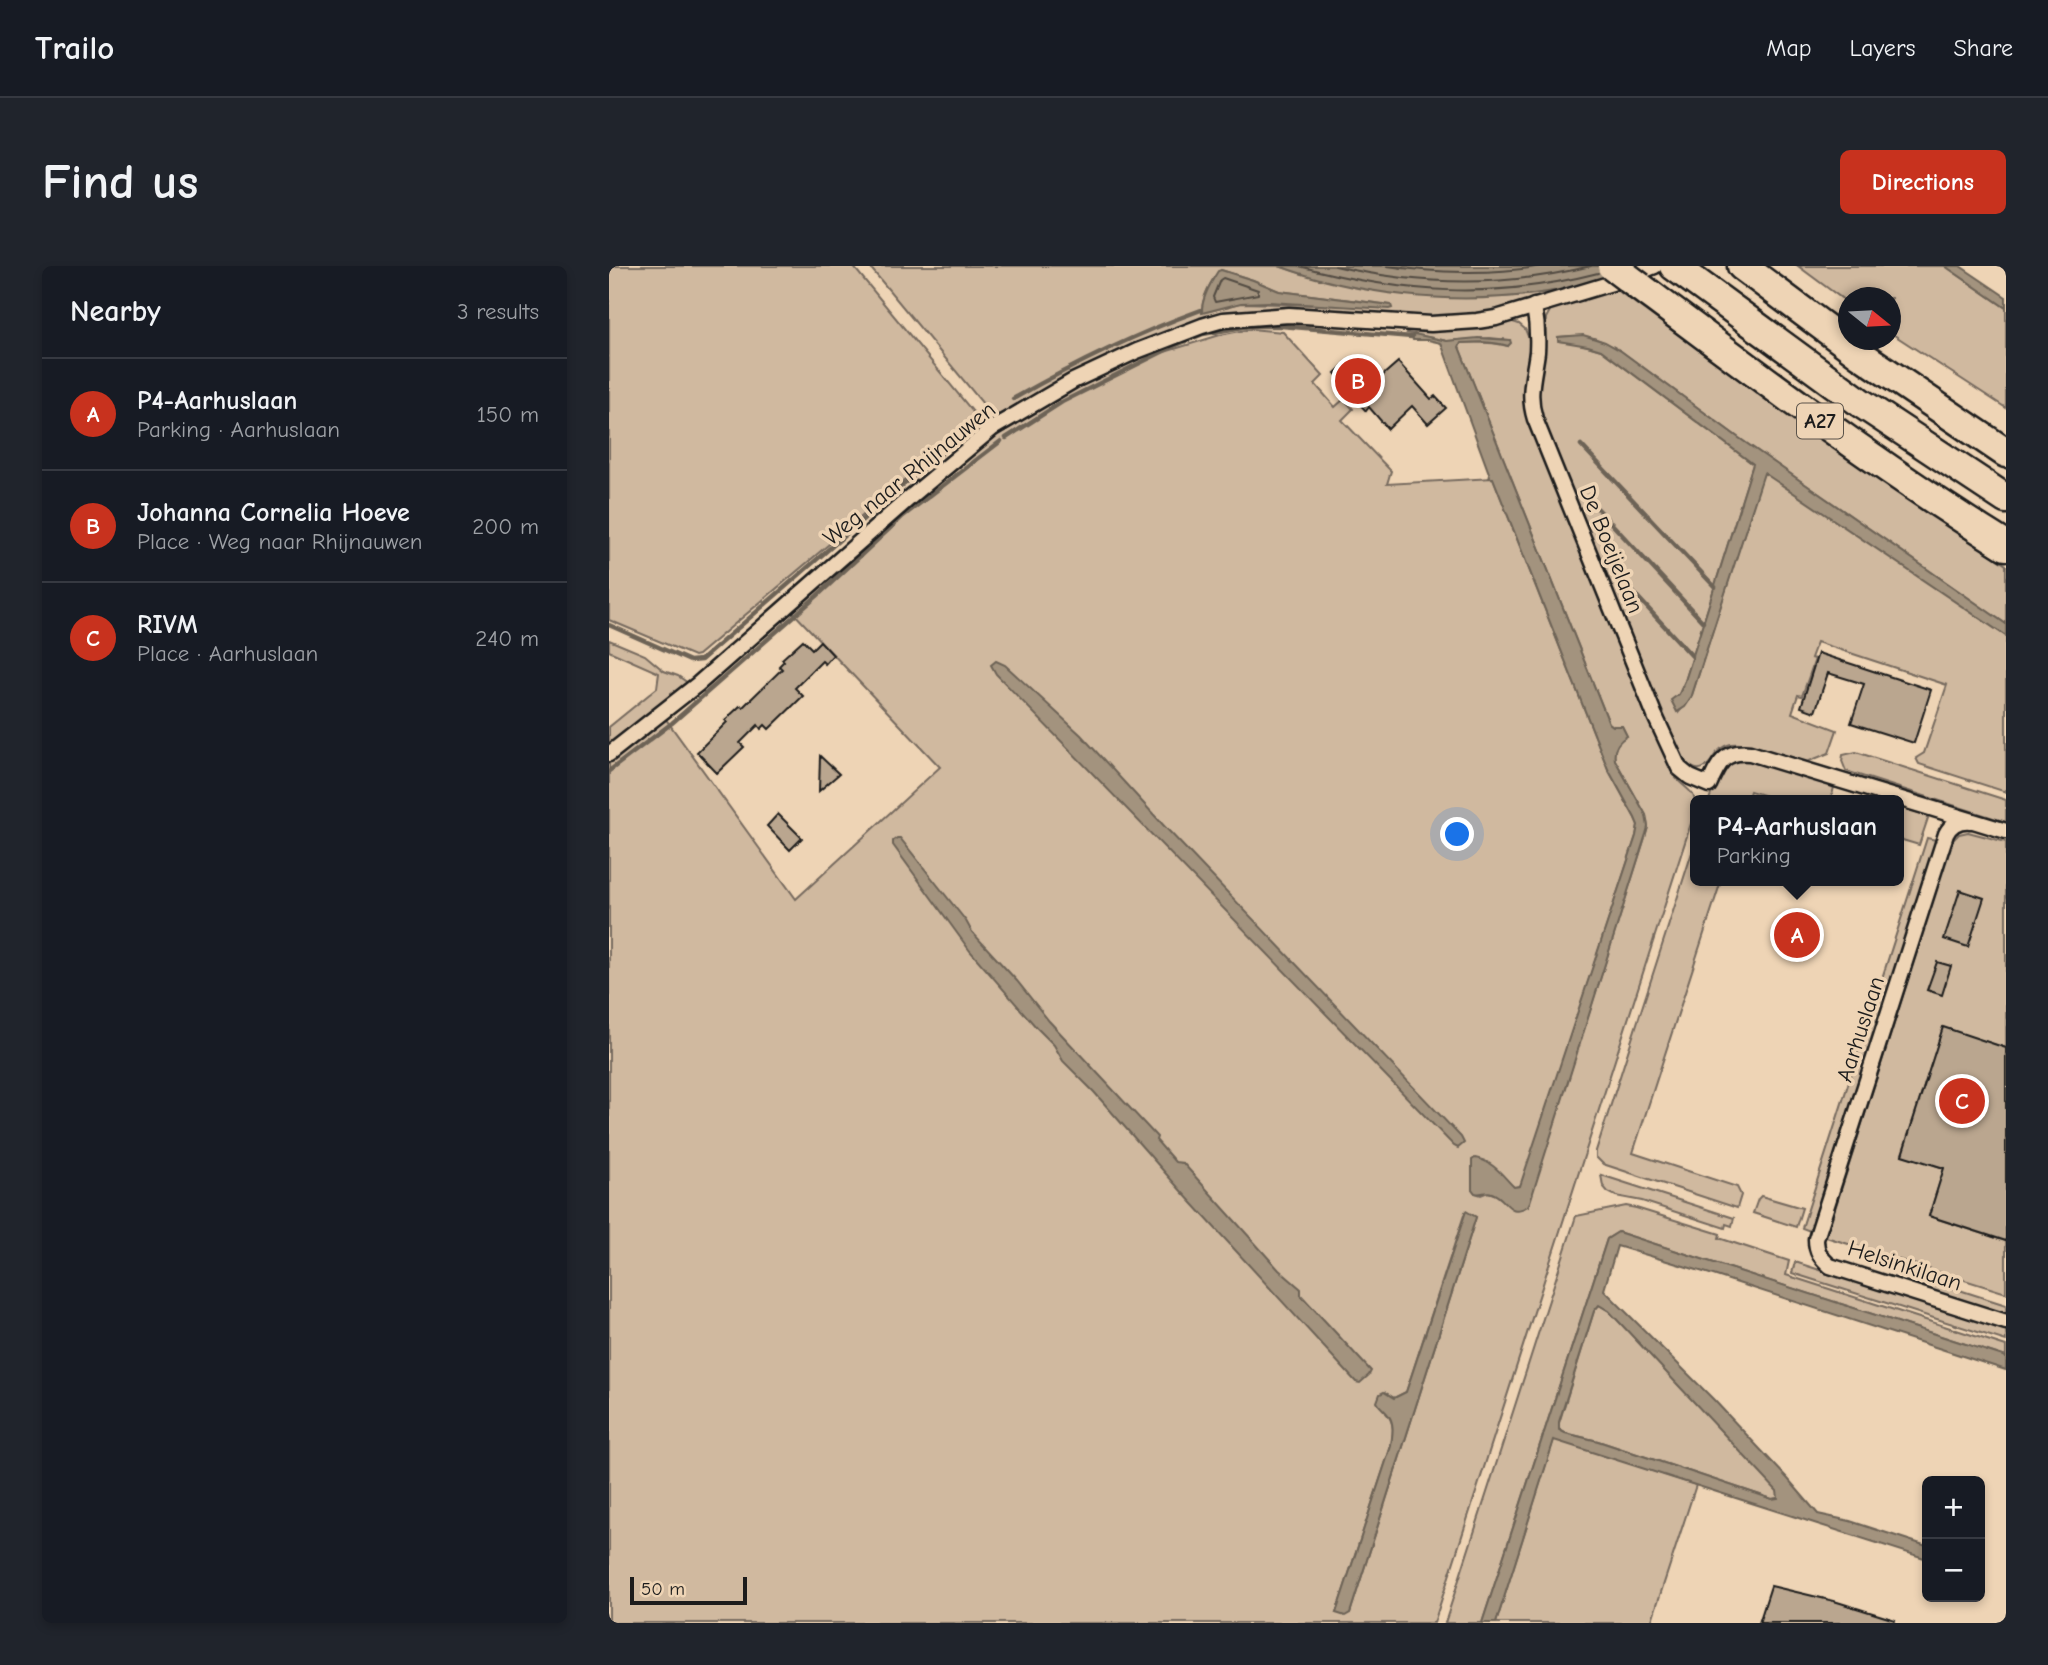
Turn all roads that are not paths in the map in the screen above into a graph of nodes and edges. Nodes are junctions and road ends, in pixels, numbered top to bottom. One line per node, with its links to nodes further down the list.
1 (1612, 266): 3 (highway, A27, bridge)
2 (1742, 266): 5 (highway)
3 (1662, 273): 4 (street, Weg naar Rhijnauwen); 8 (highway, A27); 9 (highway, A27)
4 (1534, 306): 10 (street, Weg naar Rhijnauwen); 11 (street, De Boeijelaan)
5 (1950, 416): 6 (highway); 7 (highway)
6 (2006, 445)
7 (2006, 453)
8 (2006, 499)
9 (2006, 546)
10 (609, 754)
11 (1889, 795)
12 (1904, 800): 13 (street, De Boeijelaan)
13 (1975, 821): 14 (street); 15 (street, Aarhuslaan)
14 (2006, 831)
15 (1830, 1266): 16 (street, Helsinkilaan)
16 (2006, 1322)

